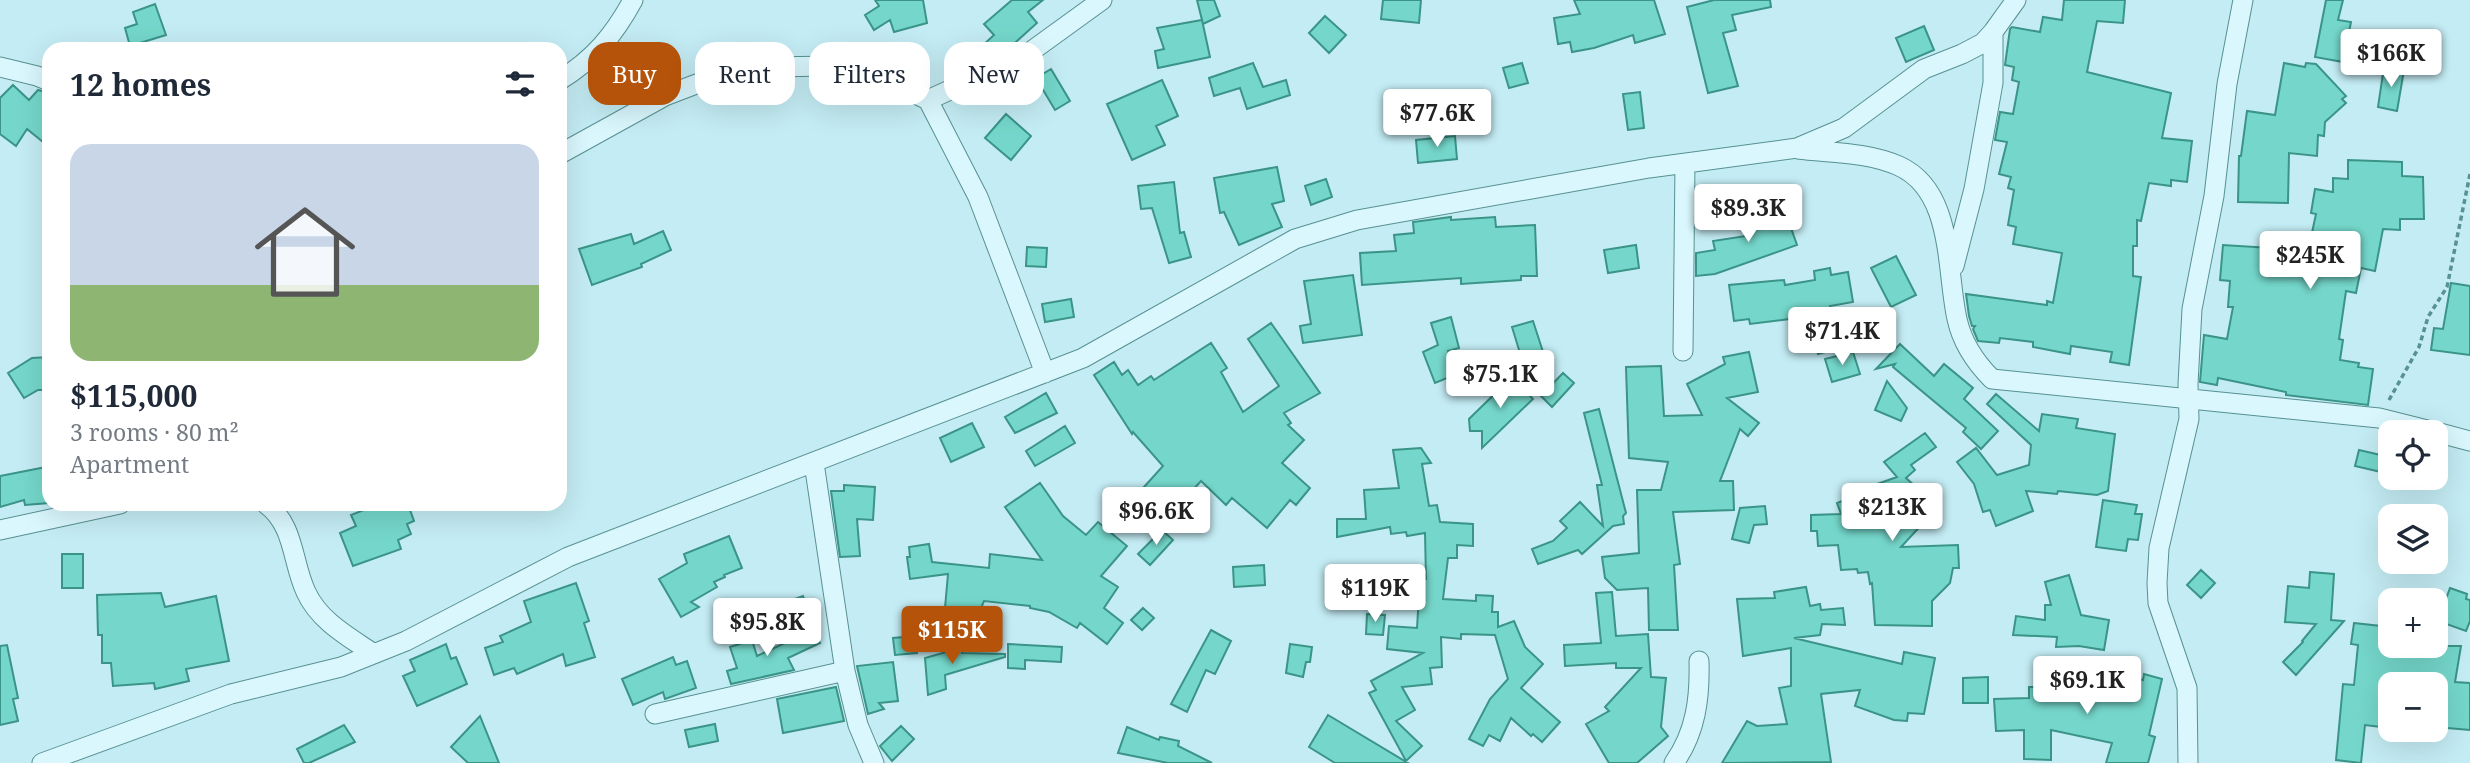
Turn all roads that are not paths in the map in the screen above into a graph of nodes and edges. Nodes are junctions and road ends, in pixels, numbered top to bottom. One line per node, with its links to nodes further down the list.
1 (633, 0): 8 (street)
2 (1102, 0): 10 (street)
3 (2016, 0): 5 (street)
4 (2243, 0): 18 (street)
5 (1993, 32): 12 (street); 15 (street)
6 (809, 66): 13 (street)
7 (0, 67): 9 (street)
8 (567, 75)
9 (42, 78)
10 (930, 99)
11 (930, 104): 17 (street)
12 (1797, 148): 14 (street); 15 (street)
13 (567, 150)
14 (1685, 163): 16 (street); 17 (street)
15 (1952, 273): 18 (street)
16 (1683, 351)
17 (1045, 373): 22 (street)
18 (2189, 398): 19 (street); 33 (street)
19 (2387, 420)
20 (2448, 435): 21 (street)
21 (2470, 441)
22 (814, 463): 26 (street); 28 (street)
23 (88, 511): 25 (street)
24 (276, 511): 26 (street)
25 (0, 530)
26 (374, 654): 30 (street)
27 (1699, 661): 32 (street)
28 (845, 671): 29 (street); 31 (street)
29 (655, 713)
30 (42, 763)
31 (874, 763)
32 (1674, 763)
33 (2188, 763)

